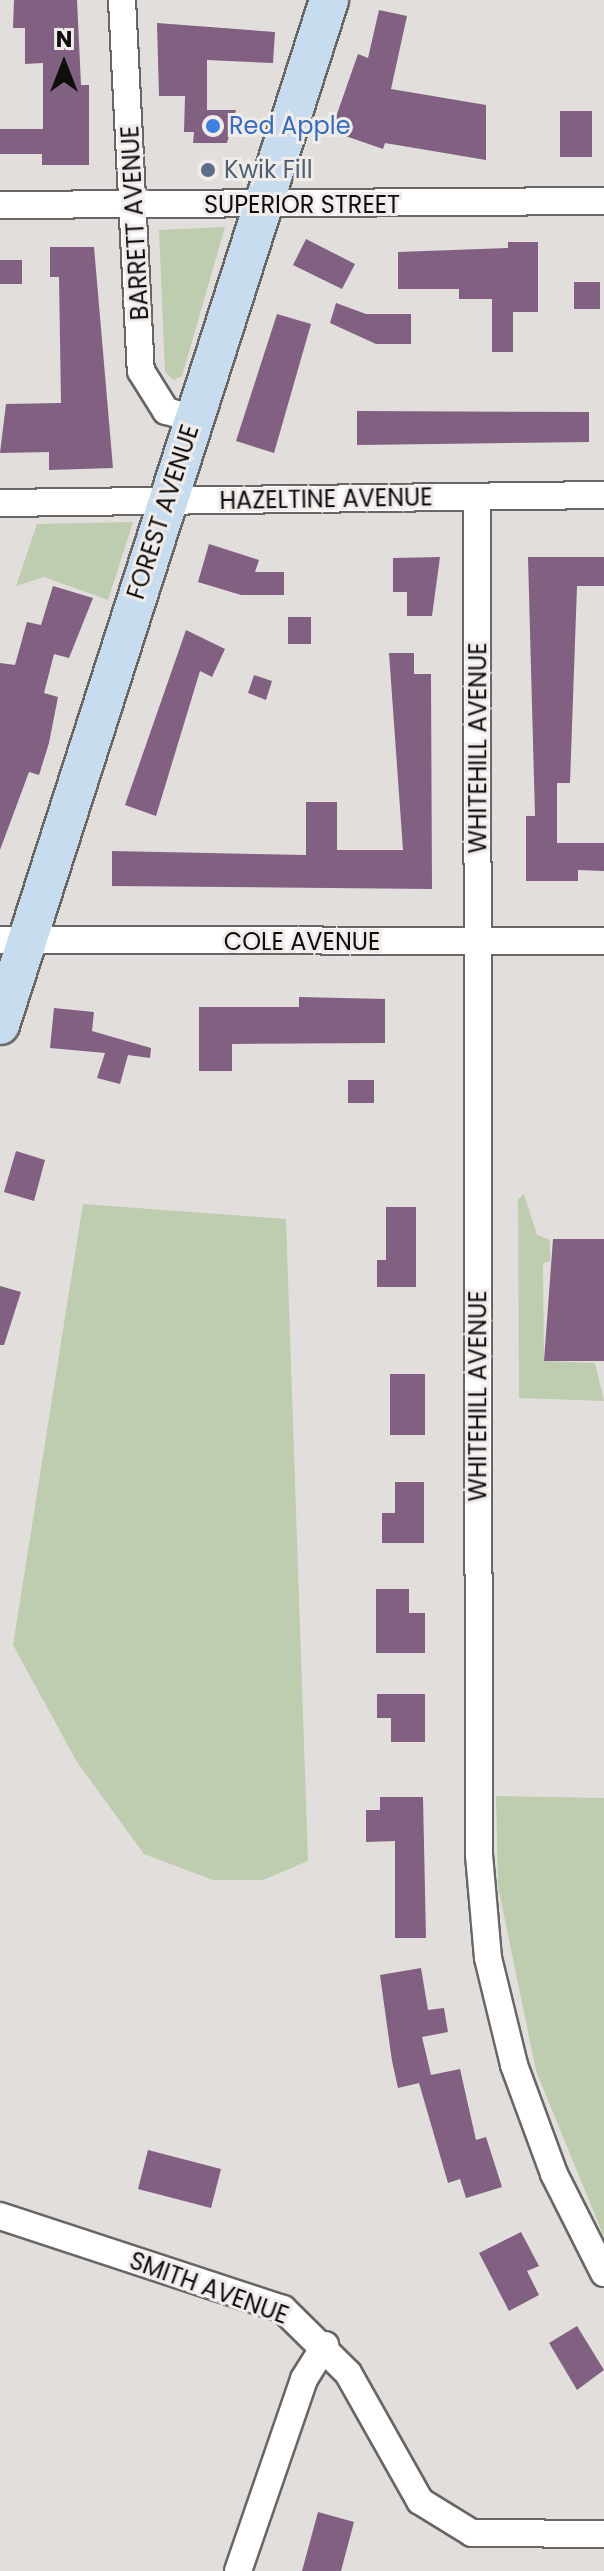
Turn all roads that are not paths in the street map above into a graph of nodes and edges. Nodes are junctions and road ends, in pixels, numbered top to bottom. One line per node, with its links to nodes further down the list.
1 (122, 0): 5 (street, BARRETT AVENUE)
2 (329, 0): 6 (main road, FOREST AVENUE)
3 (604, 201): 6 (street, SUPERIOR STREET)
4 (0, 205): 5 (street, SUPERIOR STREET)
5 (136, 205): 6 (street, SUPERIOR STREET); 7 (street, BARRETT AVENUE)
6 (262, 206): 7 (main road, FOREST AVENUE)
7 (193, 418): 10 (main road, FOREST AVENUE)
8 (604, 495): 9 (street, HAZELTINE AVENUE)
9 (477, 497): 10 (street, HAZELTINE AVENUE); 14 (street, WHITEHILL AVENUE)
10 (166, 501): 11 (street, HAZELTINE AVENUE); 12 (main road, FOREST AVENUE)
11 (0, 503)
12 (14, 941): 14 (street, COLE AVENUE); 15 (main road, FOREST AVENUE)
13 (604, 941): 14 (street, COLE AVENUE)
14 (478, 942): 17 (street, WHITEHILL AVENUE)
15 (0, 1025)
16 (0, 2216): 18 (street, SMITH AVENUE)
17 (604, 2273)
18 (325, 2345): 19 (street, SMITH AVENUE); 20 (street)
19 (604, 2534)
20 (238, 2571)

